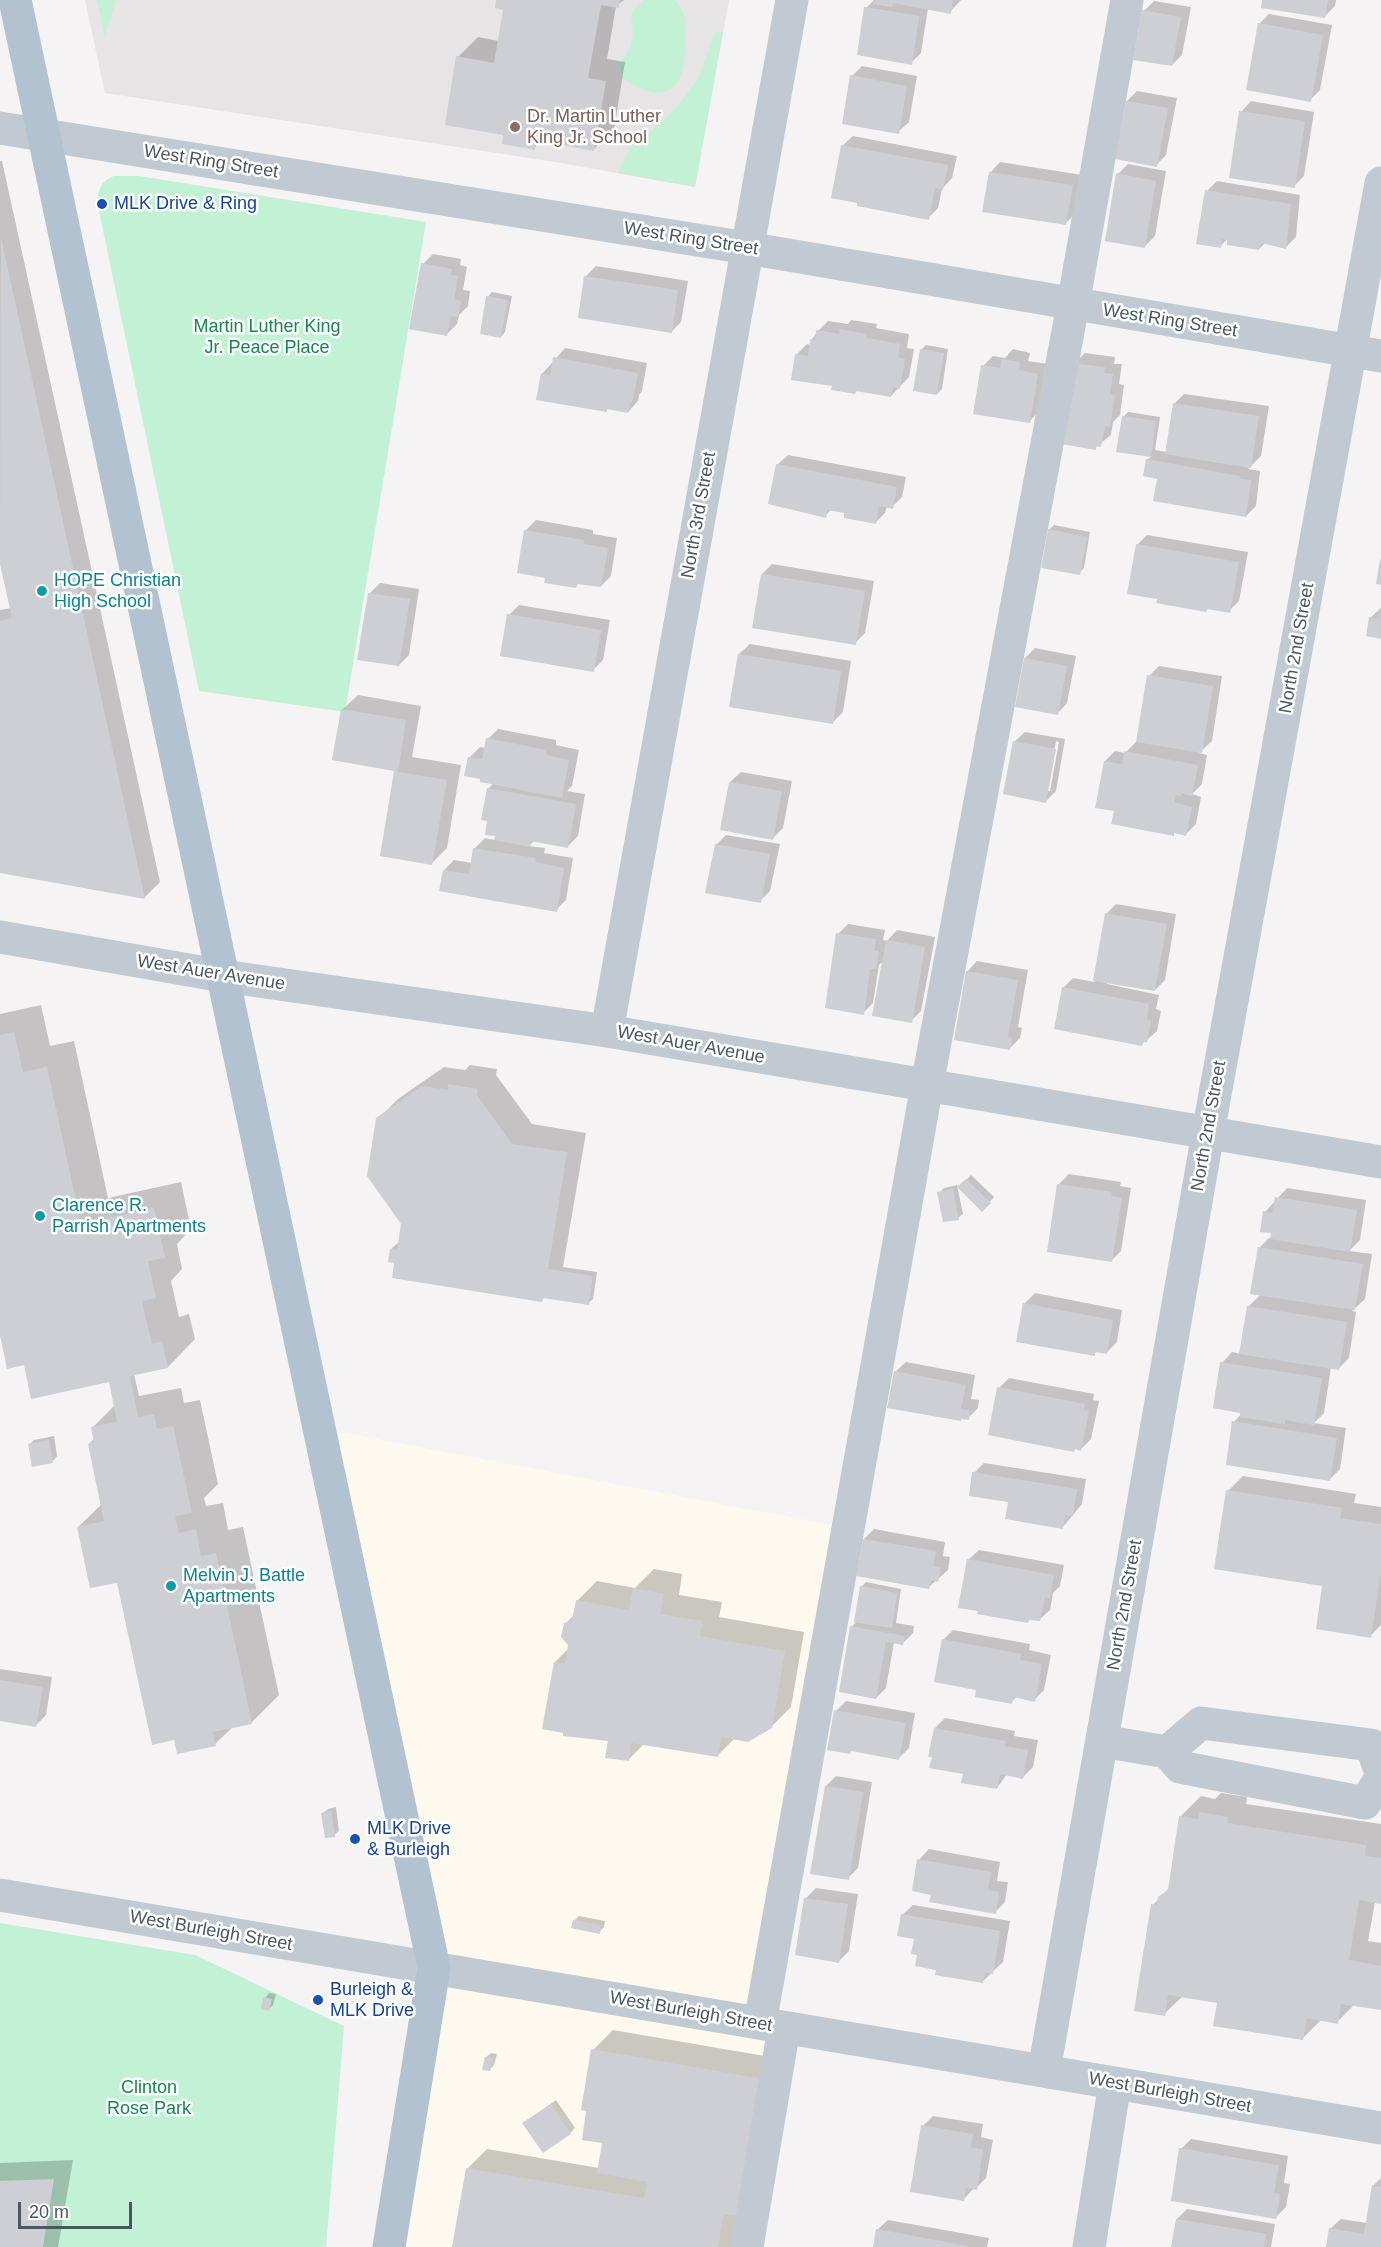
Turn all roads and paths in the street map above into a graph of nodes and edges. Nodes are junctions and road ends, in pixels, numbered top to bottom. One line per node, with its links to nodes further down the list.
1 (15, 0): 5 (main road)
2 (792, 0): 7 (street, North 3rd Street)
3 (1127, 0): 8 (street)
4 (0, 128): 5 (street, West Ring Street)
5 (42, 135): 7 (street, West Ring Street); 11 (main road)
6 (1381, 183): 9 (street, North 2nd Street)
7 (747, 248): 8 (street, West Ring Street); 12 (street, North 3rd Street)
8 (1073, 304): 9 (street, West Ring Street); 13 (street)
9 (1366, 353): 14 (street, North 2nd Street)
10 (0, 938): 11 (street, West Auer Avenue)
11 (224, 976): 12 (street, West Auer Avenue); 21 (main road)
12 (607, 1031): 13 (street, West Auer Avenue)
13 (927, 1084): 14 (street, West Auer Avenue); 22 (street)
14 (1208, 1133): 15 (street, West Auer Avenue); 16 (street, North 2nd Street)
15 (1381, 1162)
16 (1102, 1741): 17 (street); 23 (street, North 2nd Street)
17 (1167, 1752): 18 (street); 19 (street)
18 (1381, 1773)
19 (1381, 1778)
20 (0, 1895): 21 (street, West Burleigh Street)
21 (434, 1968): 22 (street, West Burleigh Street); 26 (main road)
22 (772, 2026): 23 (street, West Burleigh Street); 27 (street)
23 (1044, 2072): 24 (street, West Burleigh Street)
24 (1115, 2083): 25 (street, West Burleigh Street); 28 (street)
25 (1381, 2128)
26 (389, 2247)
27 (747, 2247)
28 (1089, 2247)

